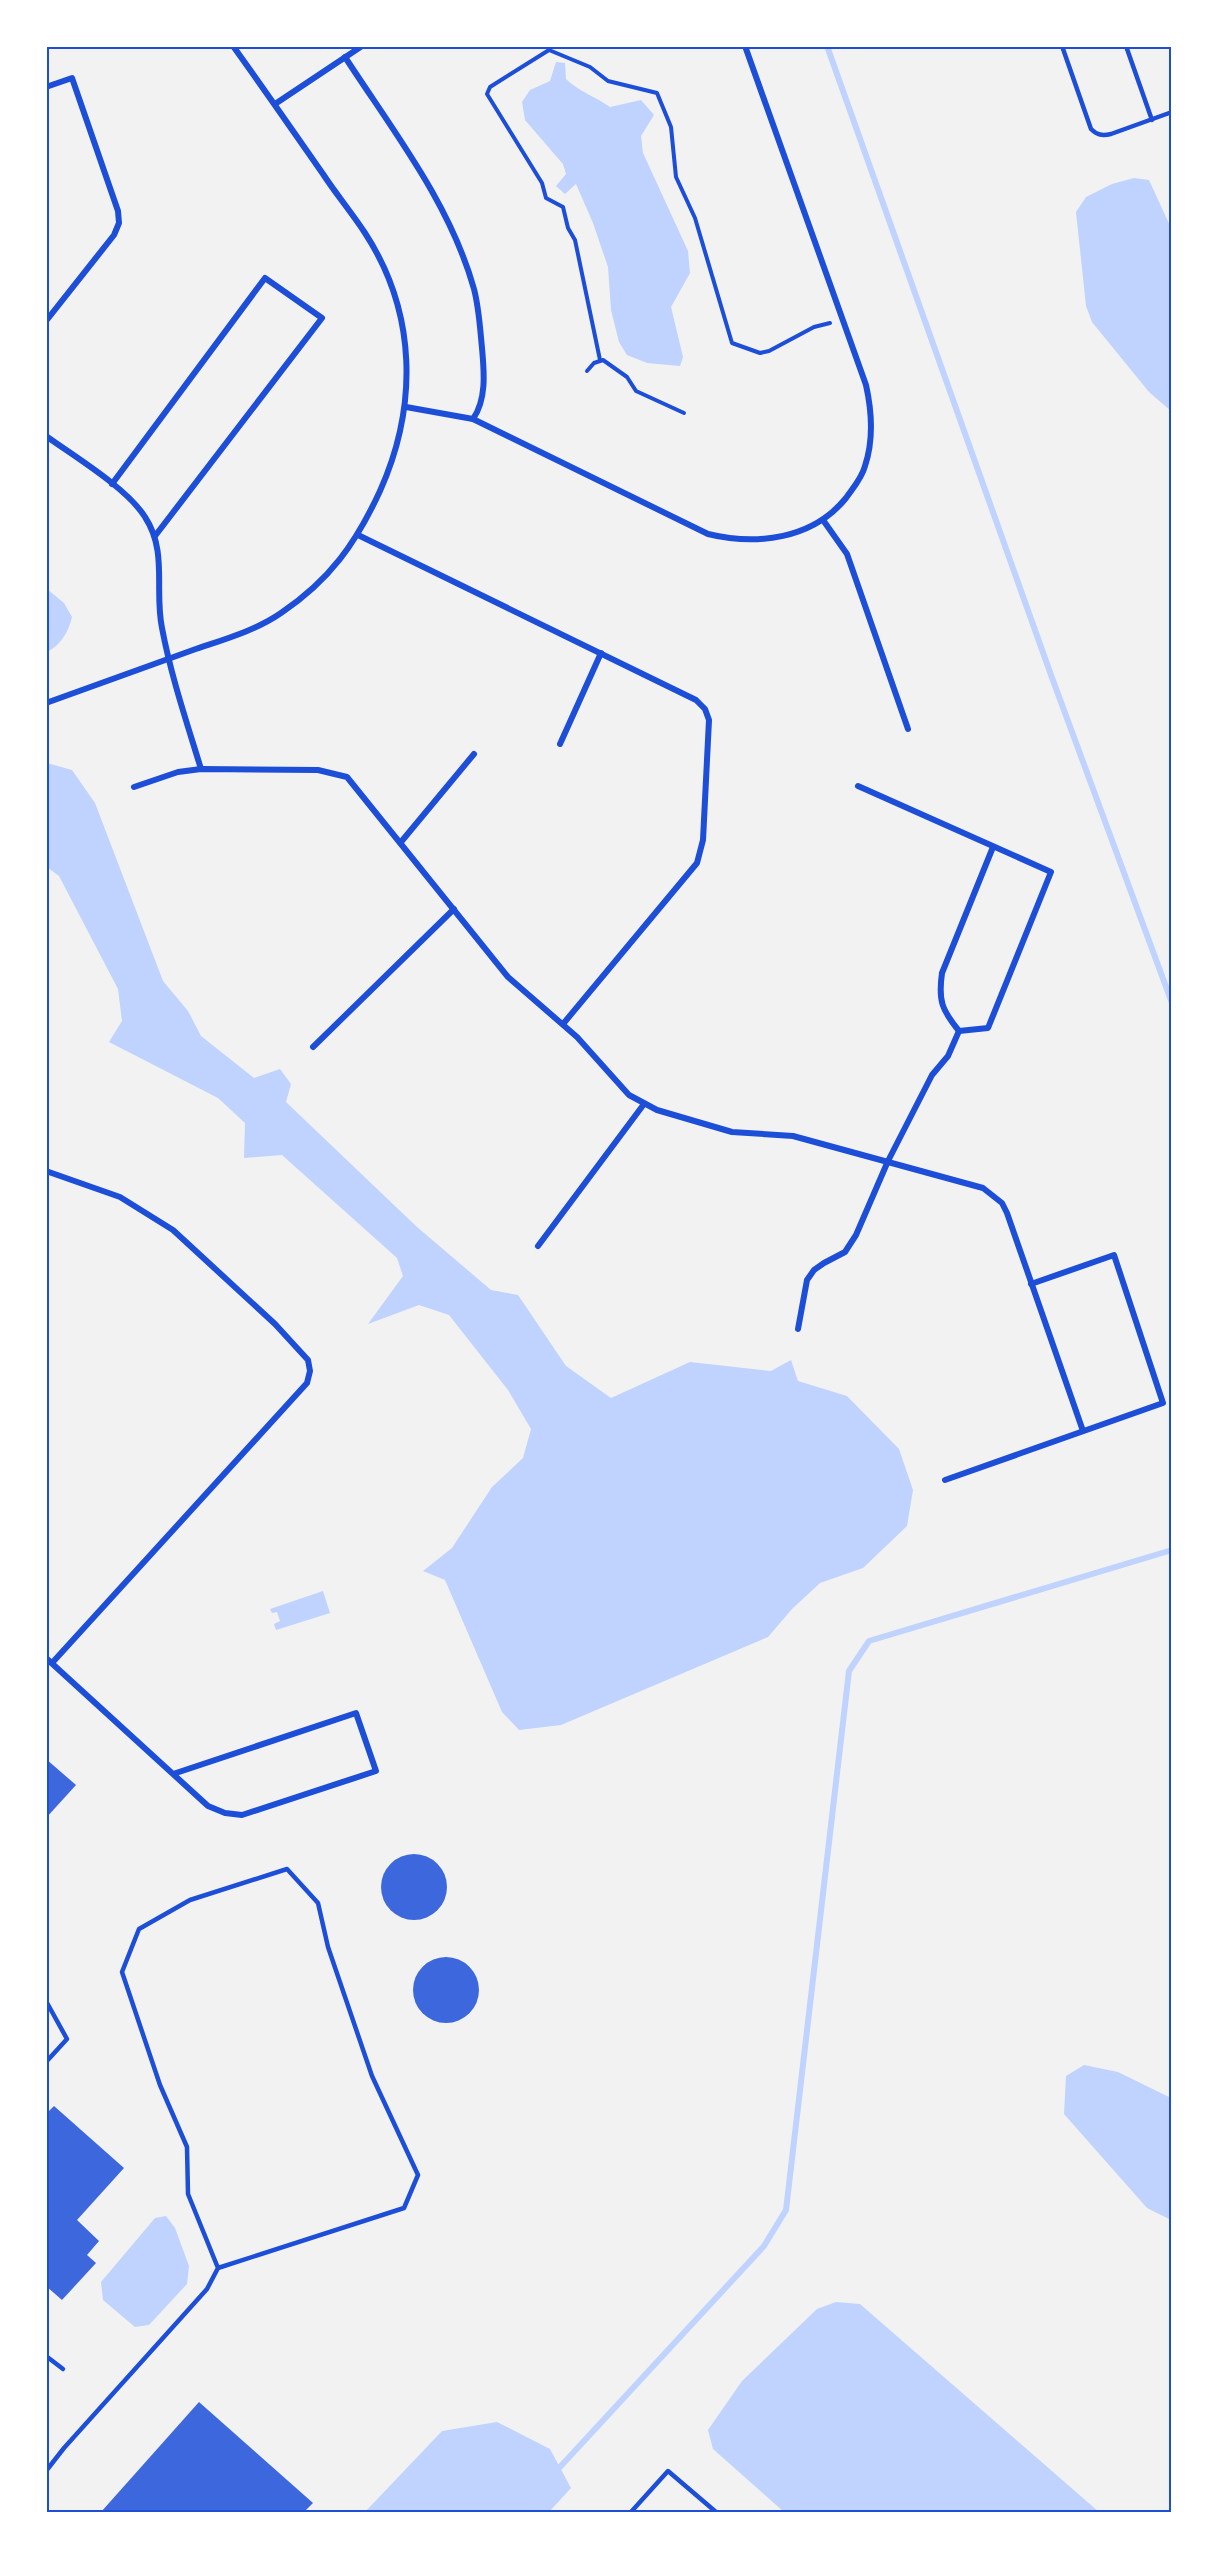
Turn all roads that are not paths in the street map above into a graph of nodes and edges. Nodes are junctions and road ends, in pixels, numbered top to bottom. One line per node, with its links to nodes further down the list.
1 (233, 46): 8 (street)
2 (362, 46): 6 (street)
3 (745, 46): 16 (street)
4 (1062, 46): 10 (lane)
5 (1126, 46): 10 (lane)
6 (345, 57): 8 (street); 13 (street)
7 (46, 87): 11 (street)
8 (275, 104): 12 (street)
9 (1172, 112): 10 (lane)
10 (1152, 120)
11 (46, 321)
12 (406, 407): 13 (street); 17 (street)
13 (473, 419): 16 (street)
14 (46, 436): 15 (street)
15 (111, 484): 18 (street); 18 (street)
16 (823, 520): 22 (street)
17 (358, 535): 19 (street); 20 (street)
18 (155, 536): 20 (street)
19 (601, 653): 23 (street); 31 (street)
20 (168, 659): 21 (street); 25 (street)
21 (46, 703)
22 (908, 729)
23 (560, 744)
24 (474, 754): 28 (street)
25 (201, 769): 27 (street); 28 (street)
26 (858, 786): 29 (street)
27 (134, 787)
28 (401, 843): 30 (street)
29 (993, 847): 32 (street); 32 (street)
30 (454, 909): 31 (street); 33 (street)
31 (564, 1024): 34 (street)
32 (959, 1031): 35 (street)
33 (313, 1047)
34 (644, 1104): 35 (street); 37 (street)
35 (888, 1161): 38 (street); 39 (street)
36 (46, 1171): 42 (street)
37 (538, 1246)
38 (1031, 1284): 40 (street); 40 (street)
39 (798, 1329)
40 (1083, 1431): 41 (street)
41 (945, 1480)
42 (49, 1660): 43 (street)
43 (173, 1774): 43 (street)
44 (46, 2001): 45 (lane)
45 (46, 2062)
46 (218, 2268): 46 (lane); 49 (lane)
47 (46, 2356): 48 (lane)
48 (63, 2369)
49 (46, 2471)
50 (631, 2512): 51 (lane)
51 (717, 2512)

